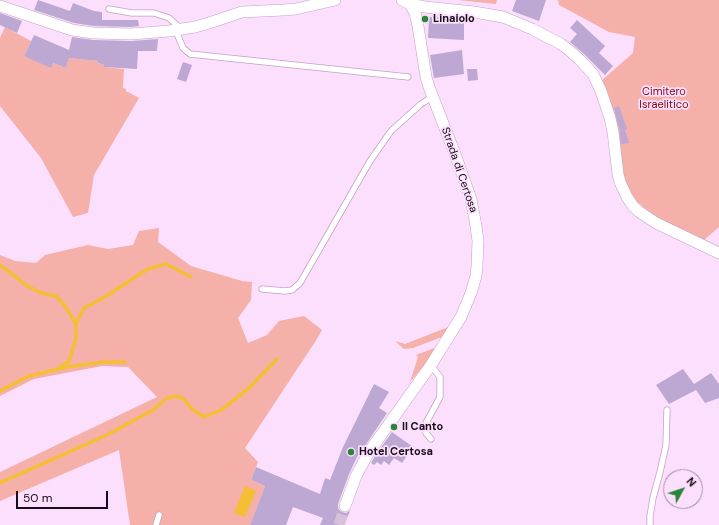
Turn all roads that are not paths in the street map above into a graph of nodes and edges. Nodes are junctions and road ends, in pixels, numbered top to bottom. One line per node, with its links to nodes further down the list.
1 (335, 0): 5 (street)
2 (406, 2): 7 (street, Strada di Certosa); 8 (street)
3 (0, 6): 5 (street)
4 (109, 9): 5 (lane)
5 (179, 29): 6 (lane)
6 (408, 77)
7 (432, 97): 9 (lane); 10 (street, Strada di Certosa)
8 (719, 253)
9 (262, 290)
10 (431, 365): 12 (lane); 13 (street, Strada di Certosa)
11 (667, 410): 16 (lane)
12 (431, 438)
13 (345, 506)
14 (159, 515): 15 (lane)
15 (156, 525)
16 (650, 525)

